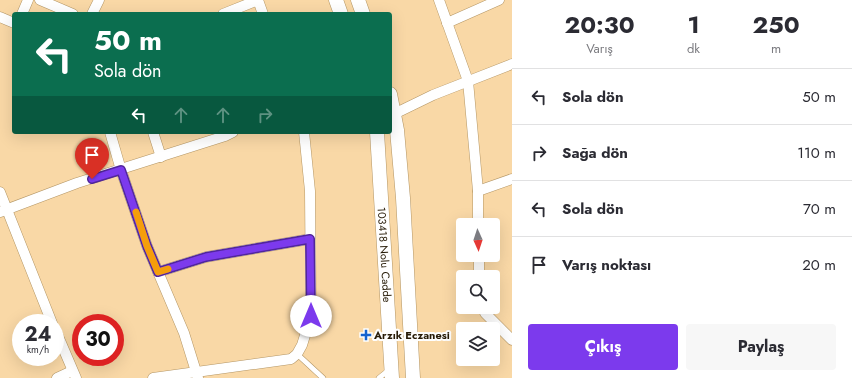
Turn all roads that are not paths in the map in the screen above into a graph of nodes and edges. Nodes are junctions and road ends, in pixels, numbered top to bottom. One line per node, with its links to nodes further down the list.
1 (28, 0): 9 (street)
2 (40, 0): 10 (street)
3 (98, 0): 11 (street)
4 (258, 0): 12 (street); 13 (street)
5 (336, 0): 14 (main road)
6 (358, 0): 15 (main road)
7 (439, 0): 18 (street)
8 (500, 0): 18 (street)
9 (23, 12)
10 (68, 12)
11 (93, 12)
12 (228, 12)
13 (262, 12)
14 (340, 12)
15 (362, 12)
16 (0, 17): 17 (street)
17 (12, 22)
18 (447, 23): 20 (street)
19 (512, 64): 20 (street)
20 (468, 81): 22 (street); 31 (street)
21 (392, 104): 22 (main road)
22 (394, 114): 49 (main road)
23 (111, 134): 29 (street)
24 (154, 134): 28 (street)
25 (229, 134): 28 (street)
26 (304, 134): 35 (street)
27 (377, 134): 42 (main road, 103418 Nolu Cadde)
28 (161, 157): 29 (street)
29 (121, 170): 33 (street); 36 (street)
30 (512, 179): 31 (street)
31 (478, 191): 34 (street)
32 (0, 192): 33 (street)
33 (3, 211): 37 (street)
34 (478, 218)
35 (310, 239): 36 (street); 41 (street)
36 (158, 272): 44 (street)
37 (48, 314)
38 (486, 314): 39 (street)
39 (512, 340)
40 (64, 350): 43 (street)
41 (297, 354): 44 (street); 47 (lane)
42 (391, 373): 48 (lane)
43 (74, 374): 45 (street)
44 (197, 375): 46 (street)
45 (57, 378)
46 (153, 378)
47 (323, 378)
48 (379, 378)
49 (412, 378)

